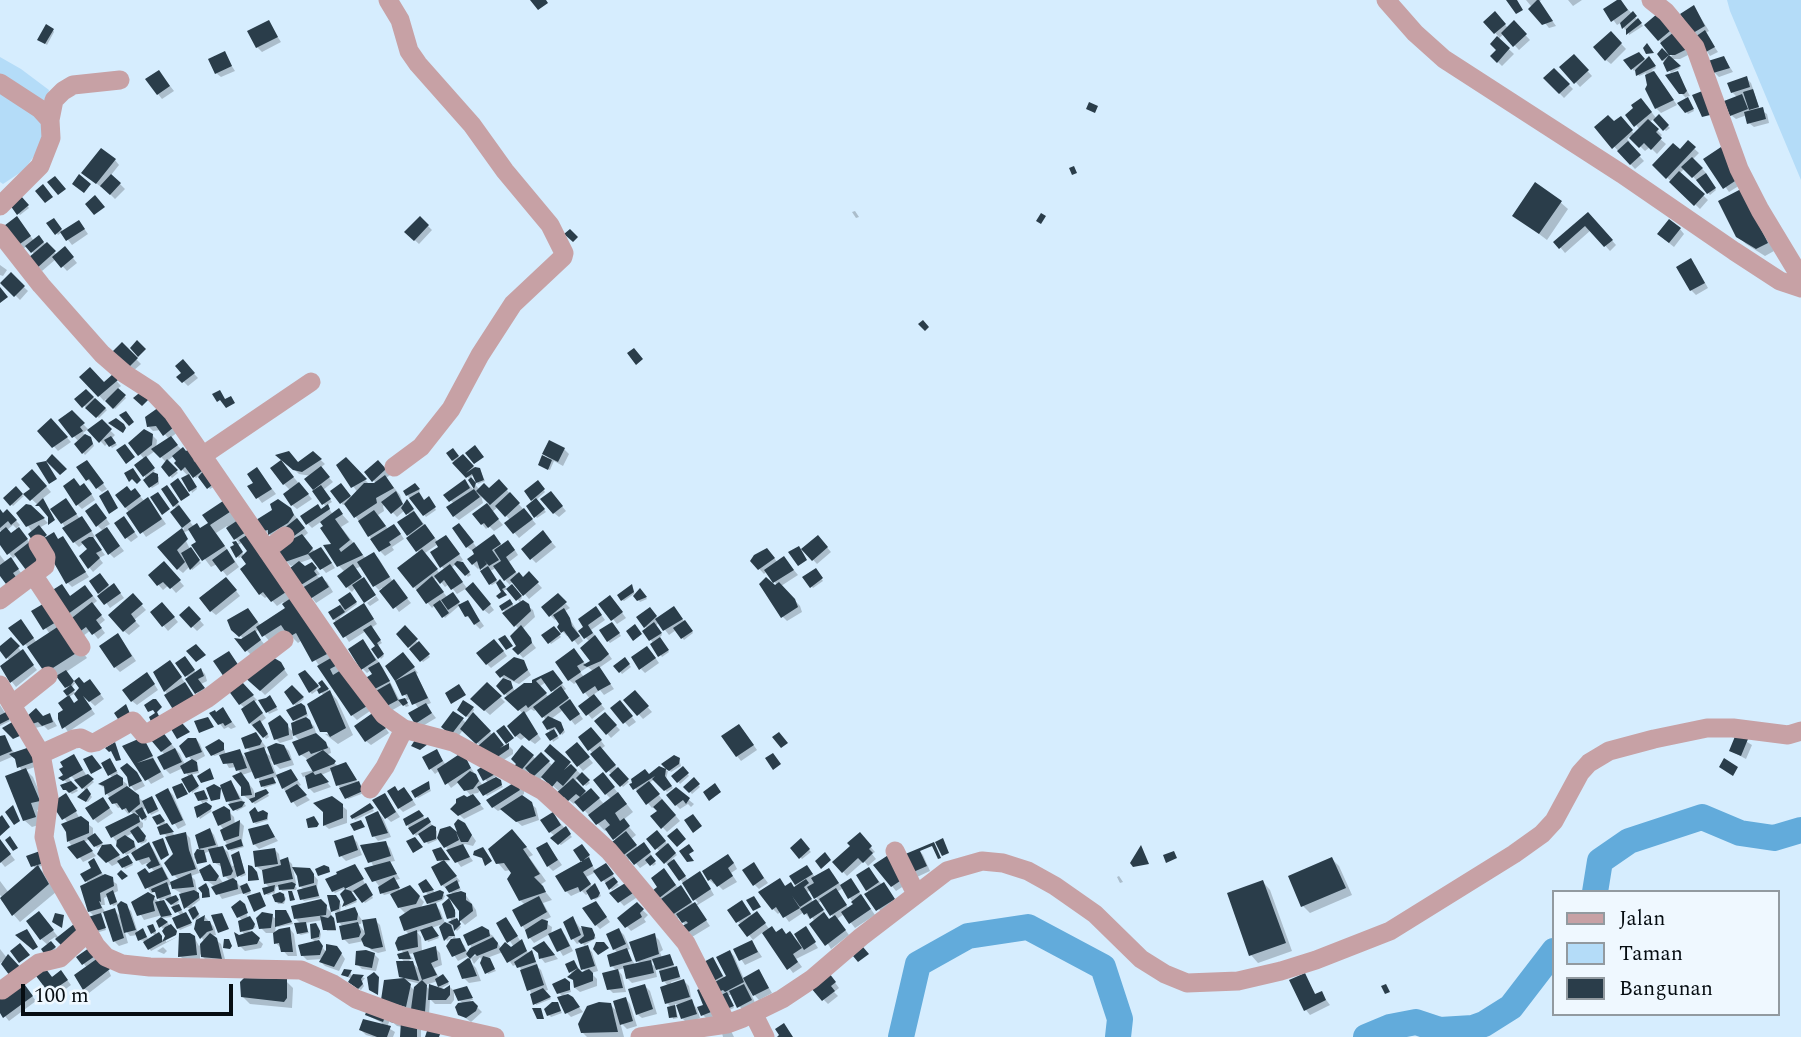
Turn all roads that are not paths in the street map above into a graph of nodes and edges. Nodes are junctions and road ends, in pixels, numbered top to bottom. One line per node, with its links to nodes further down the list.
1 (388, 0): 14 (street)
2 (1386, 0): 11 (street)
3 (1651, 0): 9 (street)
4 (120, 80): 6 (street)
5 (0, 83): 6 (street)
6 (50, 120): 7 (street)
7 (0, 206)
8 (0, 233): 13 (street)
9 (1782, 244): 10 (street); 11 (street)
10 (1801, 255)
11 (1799, 288)
12 (311, 382): 13 (street)
13 (202, 456): 17 (street)
14 (394, 467)
15 (285, 536): 17 (street)
16 (38, 544): 18 (street)
17 (268, 549): 25 (street)
18 (34, 576): 19 (street); 21 (street)
19 (0, 600)
20 (284, 640): 27 (street)
21 (81, 647)
22 (48, 676): 24 (street)
23 (0, 685): 24 (street)
24 (13, 704): 27 (street)
25 (404, 729): 28 (street); 34 (street)
26 (1801, 731): 30 (street)
27 (41, 754): 31 (street)
28 (370, 789)
29 (895, 851): 30 (street)
30 (916, 894): 33 (street)
31 (88, 933): 32 (street); 35 (street)
32 (2, 990)
33 (753, 1013): 34 (street); 37 (street)
34 (723, 1014): 36 (street)
35 (495, 1037)
36 (640, 1037)
37 (765, 1037)

